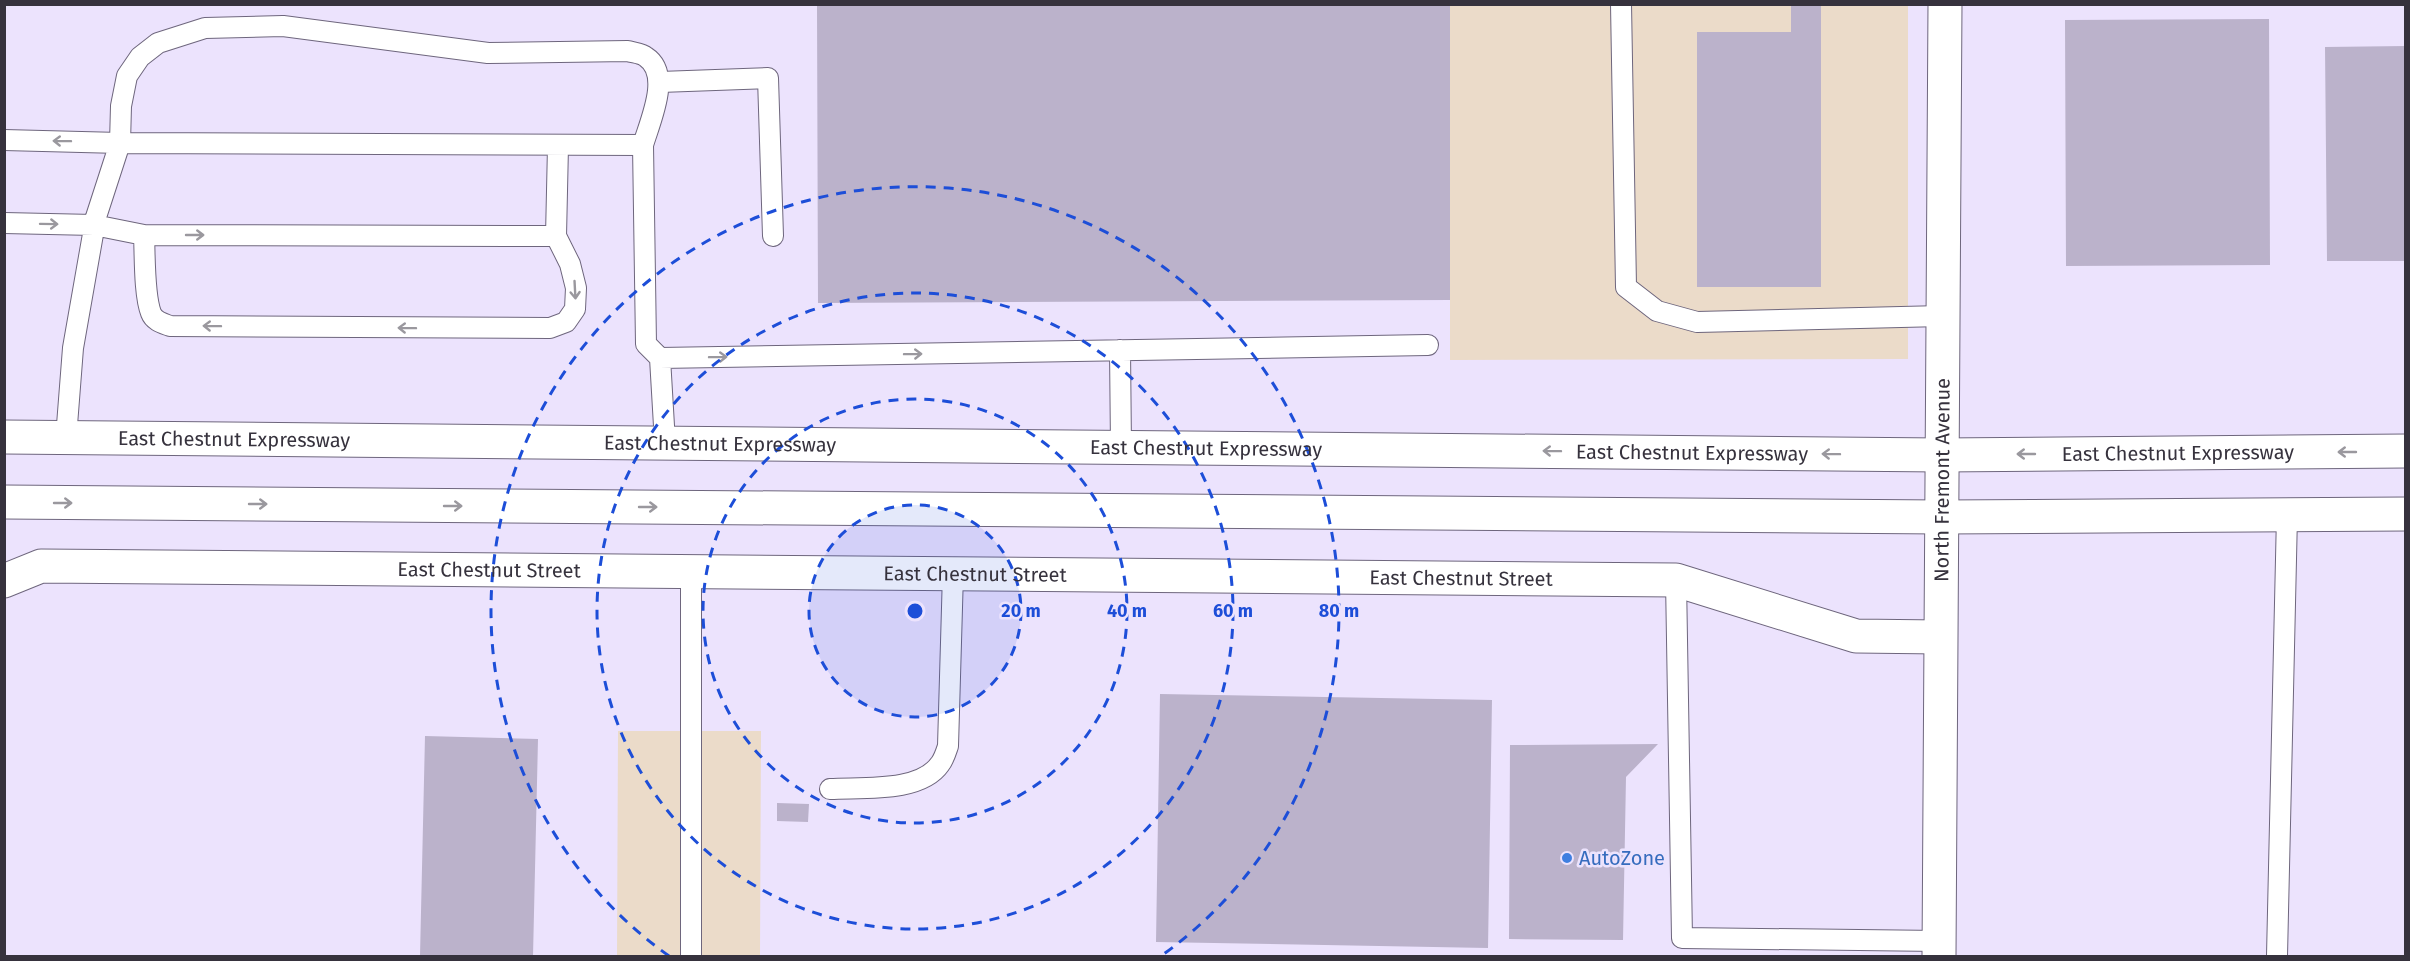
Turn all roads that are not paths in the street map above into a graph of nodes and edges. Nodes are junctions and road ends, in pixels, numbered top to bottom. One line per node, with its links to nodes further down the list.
1 (1621, 4): 13 (lane)
2 (1945, 4): 13 (main road, North Fremont Avenue)
3 (660, 82): 5 (lane); 7 (lane); 12 (lane)
4 (4, 140): 5 (lane, one-way to 4)
5 (120, 143): 6 (lane); 9 (lane)
6 (558, 146): 7 (lane); 11 (lane)
7 (643, 146): 16 (lane)
8 (4, 223): 9 (lane, one-way to 9)
9 (94, 225): 10 (lane); 18 (lane)
10 (144, 235): 11 (lane, one-way to 11); 11 (lane, one-way to 10)
11 (556, 236)
12 (773, 236)
13 (1942, 316): 22 (main road, North Fremont Avenue)
14 (1428, 345): 15 (lane)
15 (1120, 350): 16 (lane, one-way to 15); 20 (lane)
16 (660, 358): 19 (lane)
17 (4, 437): 18 (main road, East Chestnut Expressway)
18 (66, 438): 19 (main road, East Chestnut Expressway)
19 (664, 443): 20 (main road, East Chestnut Expressway)
20 (1121, 447): 22 (main road, East Chestnut Expressway, one-way to 20)
21 (2406, 451): 22 (main road, East Chestnut Expressway, one-way to 22)
22 (1941, 455): 26 (main road, North Fremont Avenue)
23 (4, 502): 26 (main road, one-way to 26)
24 (2406, 514): 25 (main road)
25 (2287, 515): 26 (main road); 35 (lane)
26 (1941, 517): 31 (main road, North Fremont Avenue)
27 (691, 571): 28 (main road, East Chestnut Street); 30 (main road, East Chestnut Street); 34 (lane)
28 (953, 573): 29 (main road, East Chestnut Street); 32 (lane)
29 (1676, 580): 31 (main road, East Chestnut Street); 33 (lane)
30 (4, 581)
31 (1941, 637): 33 (main road, North Fremont Avenue)
32 (830, 789)
33 (1939, 949)
34 (691, 957)
35 (2277, 957)

